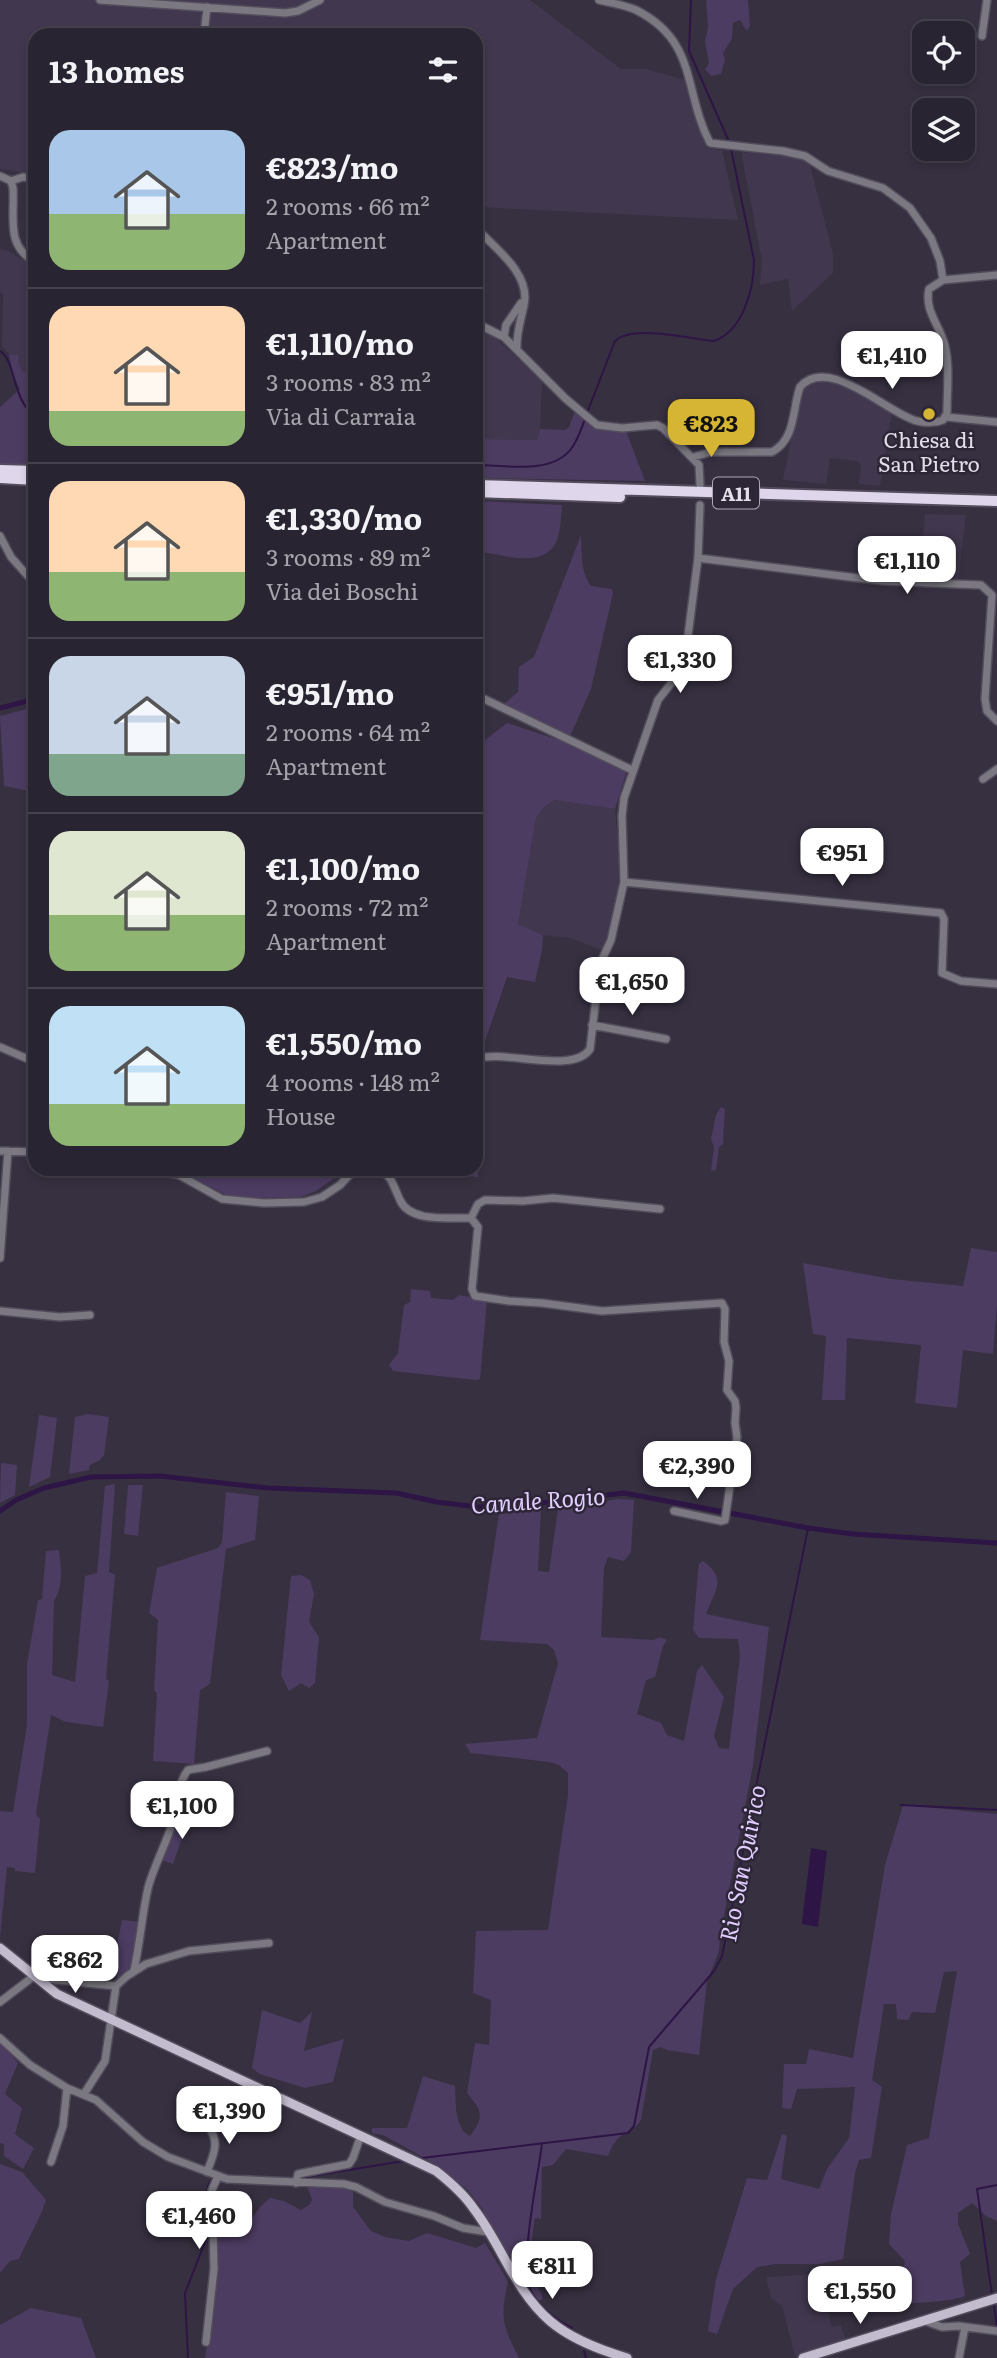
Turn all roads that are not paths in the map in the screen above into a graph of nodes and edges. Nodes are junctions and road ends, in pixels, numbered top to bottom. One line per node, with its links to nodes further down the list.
1 (100, 0): 5 (street)
2 (320, 0): 5 (street)
3 (599, 0): 14 (street)
4 (987, 0): 7 (street)
5 (207, 7): 6 (street)
6 (205, 28)
7 (982, 36)
8 (0, 176): 10 (street)
9 (28, 178): 10 (street)
10 (11, 181): 12 (street)
11 (483, 236): 15 (street)
12 (28, 258)
13 (997, 275): 14 (street)
14 (943, 281): 22 (street)
15 (526, 290): 16 (street); 19 (street)
16 (510, 320): 18 (street); 20 (street)
17 (483, 326): 18 (street)
18 (486, 327): 20 (street)
19 (518, 330): 20 (street); 21 (street)
20 (504, 337): 21 (street)
21 (517, 349): 24 (street)
22 (946, 417): 23 (street); 24 (street)
23 (997, 422)
24 (693, 457): 30 (street)
25 (0, 470): 26 (highway)
26 (28, 471)
27 (0, 478): 28 (highway)
28 (28, 480)
29 (483, 485): 32 (highway, A11)
30 (700, 485)
31 (483, 492): 34 (highway, A11)
32 (997, 501)
33 (700, 505): 38 (street)
34 (997, 508)
35 (0, 536): 37 (street)
36 (0, 545): 37 (street)
37 (11, 557): 39 (street)
38 (698, 558): 41 (street); 43 (street)
39 (28, 576)
40 (483, 698): 43 (street)
41 (997, 721)
42 (997, 769): 44 (street)
43 (632, 770): 45 (street)
44 (983, 779)
45 (624, 882): 46 (street); 47 (street)
46 (997, 984)
47 (592, 1025): 48 (street); 50 (street)
48 (666, 1039)
49 (0, 1047): 51 (street)
50 (483, 1058)
51 (28, 1059)
52 (4, 1151): 53 (street); 59 (street)
53 (28, 1152)
54 (181, 1176): 55 (street)
55 (348, 1176)
56 (388, 1176): 58 (street)
57 (660, 1209): 58 (street)
58 (471, 1218): 62 (street)
59 (0, 1258)
60 (0, 1311): 61 (street)
61 (90, 1315)
62 (674, 1511)
63 (267, 1751): 66 (street)
64 (269, 1943): 66 (street)
65 (0, 1948): 67 (main road)
66 (134, 1970): 68 (street)
67 (35, 1977): 68 (street); 69 (street); 70 (main road)
68 (116, 1986): 70 (street)
69 (0, 2002)
70 (113, 2020): 73 (street); 75 (main road)
71 (0, 2038): 72 (street)
72 (67, 2088): 73 (street); 76 (street)
73 (84, 2094): 77 (street)
74 (208, 2127): 77 (street)
75 (361, 2135): 79 (street); 80 (main road)
76 (51, 2162)
77 (208, 2172): 78 (street)
78 (218, 2176): 79 (street); 87 (street)
79 (296, 2180): 80 (street)
80 (488, 2232): 88 (main road)
81 (997, 2298): 82 (main road)
82 (943, 2315): 83 (main road); 84 (street)
83 (925, 2321): 84 (street); 89 (main road)
84 (949, 2327): 85 (street)
85 (965, 2327): 86 (street); 90 (street)
86 (997, 2331)
87 (206, 2342)
88 (627, 2358)
89 (803, 2358)
90 (959, 2358)

